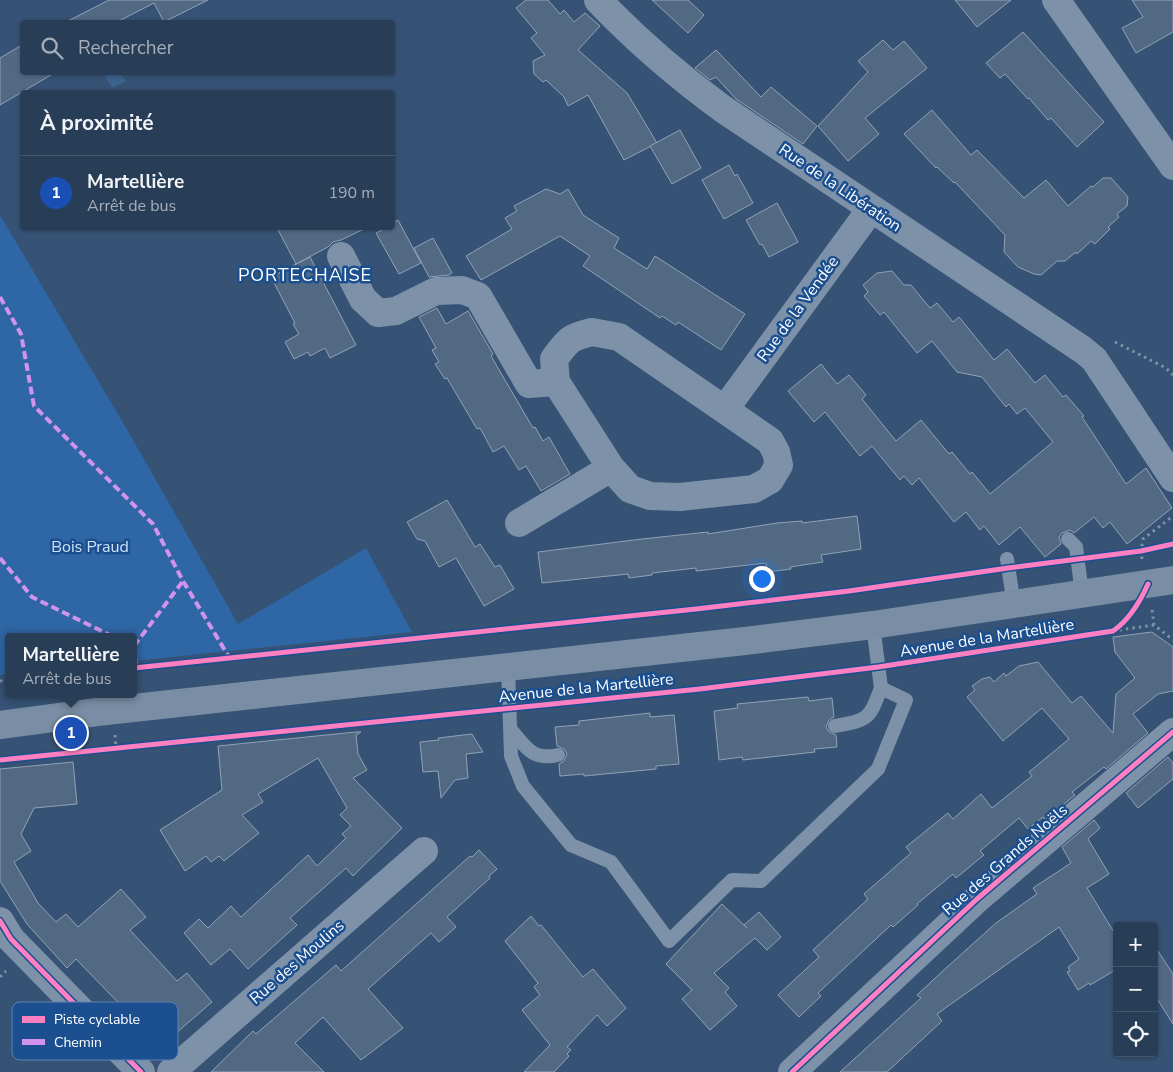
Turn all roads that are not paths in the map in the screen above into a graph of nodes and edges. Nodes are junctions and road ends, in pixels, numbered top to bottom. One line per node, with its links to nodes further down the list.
1 (1056, 0): 3 (street)
2 (604, 2): 4 (street, Rue de la Libération)
3 (1173, 166)
4 (872, 209): 7 (street, Rue de la Vendée); 9 (street, Rue de la Libération)
5 (340, 256): 6 (street)
6 (556, 382): 7 (street); 8 (street)
7 (725, 409): 8 (street)
8 (611, 468): 10 (street)
9 (1173, 478)
10 (519, 523)
11 (1068, 538): 14 (lane)
12 (1007, 559): 15 (lane)
13 (1160, 582): 14 (street, Avenue de la Martellière)
14 (1082, 594): 15 (street, Avenue de la Martellière)
15 (1014, 605): 16 (street, Avenue de la Martellière)
16 (874, 626): 17 (street, Avenue de la Martellière); 18 (lane)
17 (508, 667): 20 (street, Avenue de la Martellière); 23 (lane)
18 (881, 688): 22 (lane); 23 (lane)
19 (0, 710): 20 (street, Avenue de la Martellière)
20 (105, 721): 21 (street, Avenue de la Martellière)
21 (0, 725)
22 (836, 726)
23 (511, 730): 25 (lane)
24 (1173, 732): 32 (street, Rue des Grands Noëls)
25 (558, 756)
26 (424, 851): 31 (street, Rue des Moulins)
27 (0, 921): 28 (street)
28 (73, 1002)
29 (129, 1060): 30 (street)
30 (141, 1072)
31 (171, 1072)
32 (792, 1072)

